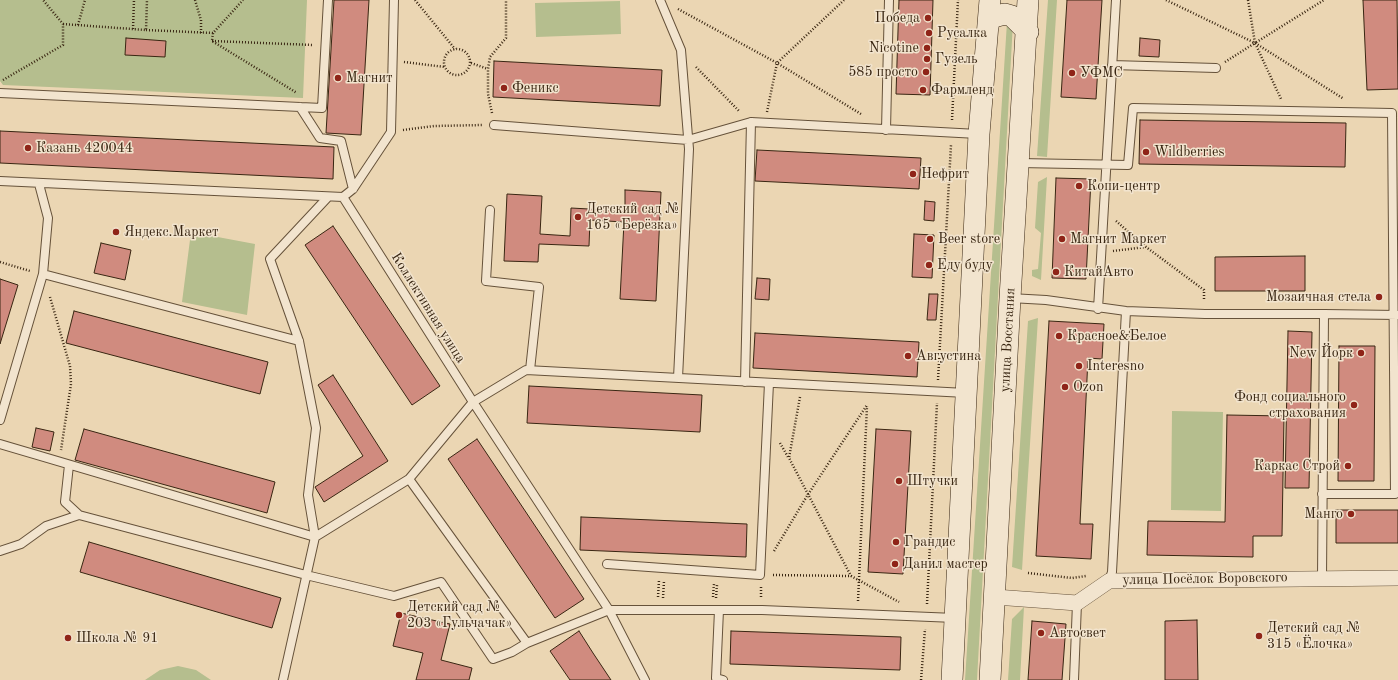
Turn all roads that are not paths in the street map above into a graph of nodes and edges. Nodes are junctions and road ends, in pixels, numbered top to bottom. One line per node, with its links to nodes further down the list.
1 (328, 0): 13 (lane)
2 (394, 0): 23 (lane)
3 (660, 0): 18 (lane)
4 (889, 0): 16 (lane)
5 (990, 0): 9 (main road)
6 (1028, 0): 8 (main road, улица Восстания)
7 (1116, 0): 10 (lane)
8 (1028, 32): 9 (main road); 19 (main road, улица Восстания)
9 (987, 34): 17 (main road)
10 (1112, 65): 11 (lane); 20 (lane)
11 (1216, 68)
12 (0, 93): 13 (lane)
13 (300, 107): 23 (lane)
14 (750, 122): 16 (lane); 18 (lane); 36 (lane)
15 (494, 125): 18 (lane)
16 (886, 130): 17 (lane)
17 (979, 134): 38 (main road)
18 (688, 140): 35 (lane)
19 (1019, 163): 20 (lane); 28 (main road, улица Восстания)
20 (1106, 164): 29 (lane); 32 (lane)
21 (0, 181): 22 (lane)
22 (38, 184): 24 (lane); 27 (lane)
23 (353, 189): 25 (lane)
24 (328, 197): 25 (lane); 33 (lane)
25 (343, 197): 39 (lane, Коллективная улица)
26 (490, 210): 34 (lane)
27 (43, 274): 33 (lane); 40 (lane)
28 (1010, 298): 29 (lane); 54 (main road, улица Восстания)
29 (1098, 309): 30 (lane)
30 (1126, 311): 31 (lane); 51 (lane)
31 (1324, 314): 32 (lane); 44 (lane)
32 (1396, 315): 45 (lane)
33 (299, 341): 47 (lane)
34 (530, 370): 35 (lane); 39 (lane)
35 (678, 378): 36 (lane)
36 (745, 382): 37 (lane)
37 (769, 383): 38 (lane); 49 (lane)
38 (966, 393): 58 (main road)
39 (473, 402): 43 (lane); 56 (lane, Коллективная улица)
40 (0, 420)
41 (0, 444): 42 (lane)
42 (66, 464): 46 (lane); 47 (lane)
43 (409, 479): 47 (lane); 59 (lane)
44 (1322, 494): 45 (lane); 52 (lane)
45 (1396, 494)
46 (79, 515): 48 (lane); 50 (lane)
47 (315, 537): 50 (lane)
48 (0, 551)
49 (607, 564)
50 (306, 575): 59 (lane); 60 (lane)
51 (1110, 576): 52 (street, улица Посёлок Воровского); 55 (street, улица Посёлок Воровского)
52 (1322, 578): 53 (street, улица Посёлок Воровского)
53 (1398, 578)
54 (995, 597): 55 (street); 64 (main road, улица Восстания)
55 (1077, 603): 65 (lane)
56 (609, 610): 57 (lane); 59 (lane); 61 (lane, Коллективная улица)
57 (716, 610): 58 (lane); 62 (lane)
58 (954, 618): 63 (main road)
59 (527, 643)
60 (284, 680)
61 (645, 680)
62 (723, 680)
63 (952, 680)
64 (990, 680)
65 (1074, 680)

